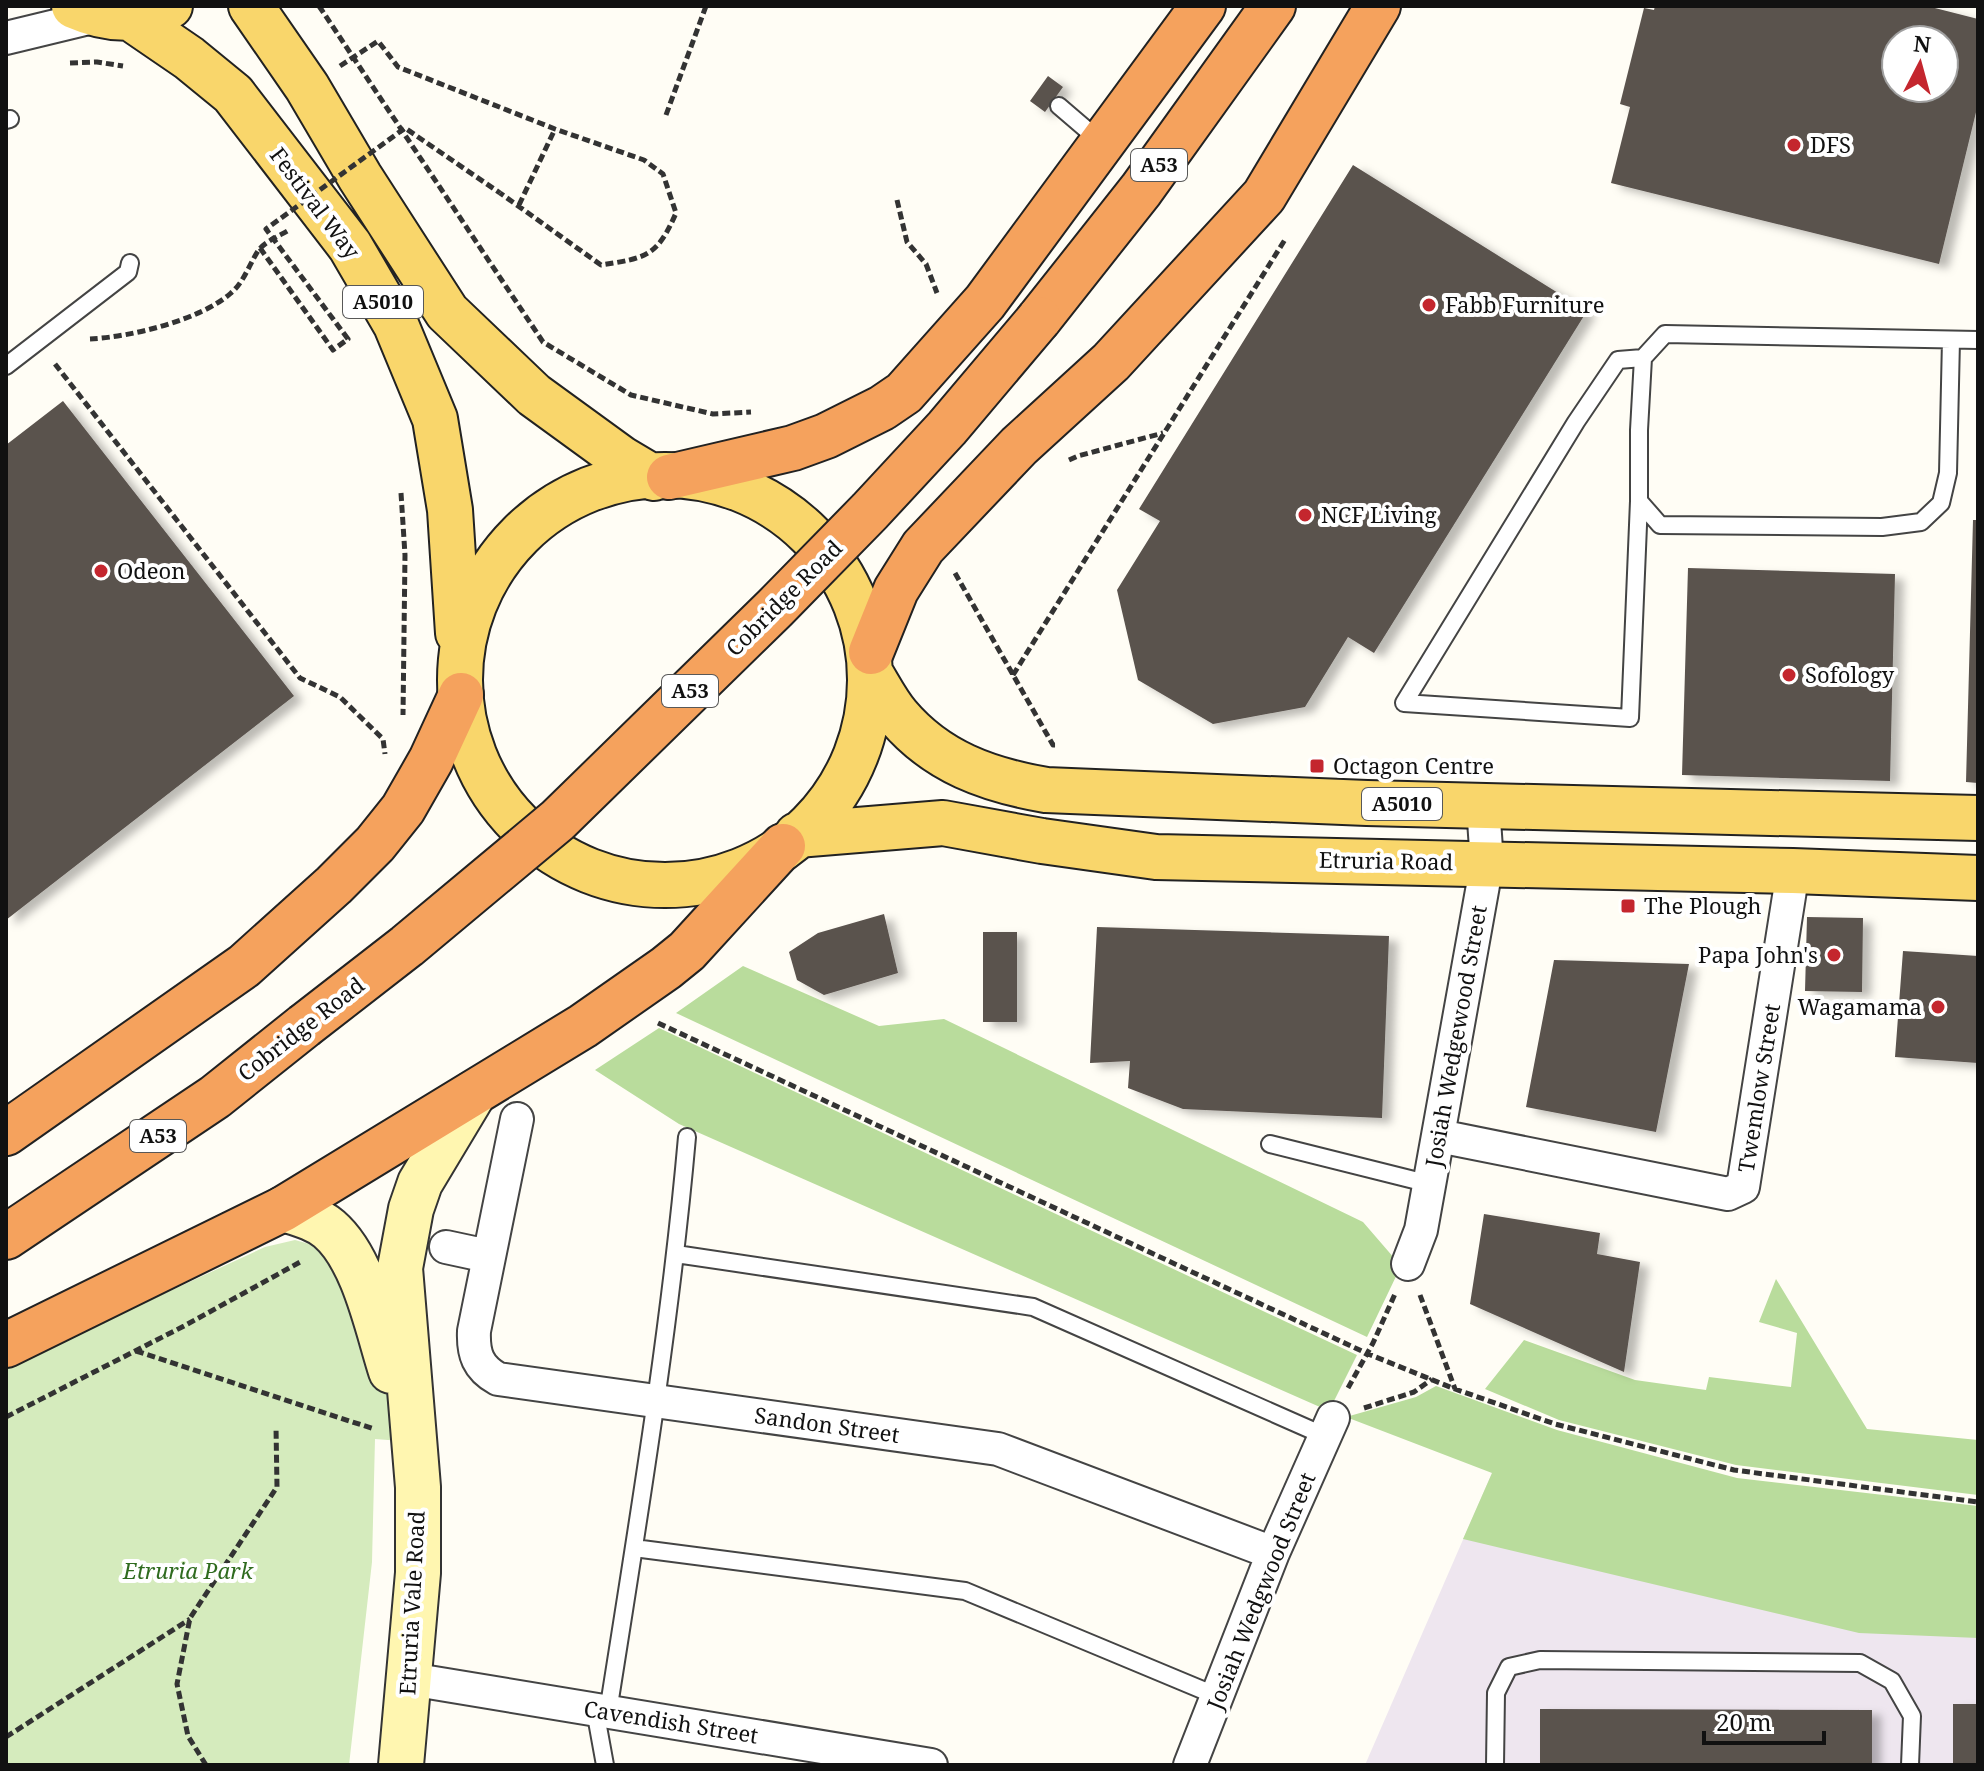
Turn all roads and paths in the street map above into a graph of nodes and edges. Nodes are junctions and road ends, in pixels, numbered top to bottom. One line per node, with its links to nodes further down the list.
1 (251, 6): 12 (main road, A5010)
2 (319, 6): 9 (path)
3 (706, 6): 14 (path)
4 (1203, 6): 16 (highway)
5 (1273, 6): 61 (highway, Cobridge Road / A53, bridge)
6 (1378, 6): 38 (highway)
7 (118, 12): 8 (street); 40 (main road, Festival Way / A5010)
8 (6, 38)
9 (353, 57): 12 (path); 15 (path); 31 (path)
10 (61, 63): 11 (path)
11 (131, 67)
12 (307, 87): 34 (main road, A5010)
13 (1059, 106): 16 (lane)
14 (666, 115)
15 (555, 129): 18 (path); 18 (path)
16 (1102, 143): 34 (highway)
17 (897, 200): 25 (path)
18 (519, 205): 23 (path, bridge)
19 (284, 215): 20 (path)
20 (293, 228): 22 (path); 23 (path)
21 (1287, 236): 32 (path)
22 (300, 238)
23 (260, 248): 28 (path)
24 (130, 263): 28 (lane)
25 (939, 298)
26 (1951, 340): 27 (lane); 29 (lane); 36 (lane)
27 (1978, 340)
28 (37, 341): 30 (lane); 44 (path)
29 (1643, 358): 36 (lane); 36 (lane)
30 (6, 366)
31 (756, 411)
32 (1165, 433): 33 (path); 39 (path)
33 (1065, 462)
34 (662, 477): 38 (main road); 40 (main road)
35 (400, 479): 41 (path)
36 (1639, 501)
37 (950, 565): 39 (path)
38 (871, 663): 46 (main road, A5010); 48 (main road)
39 (1013, 675): 43 (path)
40 (460, 683): 48 (main road); 55 (highway)
41 (403, 718)
42 (391, 744): 44 (path)
43 (1067, 747)
44 (385, 757): 45 (path)
45 (381, 766)
46 (1483, 806): 47 (main road, A5010); 49 (street, Josiah Wedgewood Street)
47 (1978, 818)
48 (790, 841): 49 (main road, Etruria Road); 53 (highway)
49 (1487, 863): 50 (main road, Etruria Road); 56 (street, Josiah Wedgewood Street)
50 (1793, 871): 51 (main road, Etruria Road); 56 (street, Twemlow Street)
51 (1978, 878)
52 (651, 1020): 69 (path)
53 (474, 1093): 60 (highway); 76 (main road)
54 (517, 1119): 65 (street, Sandon Street)
55 (6, 1133)
56 (1439, 1136): 59 (street, Josiah Wedgewood Street)
57 (687, 1137): 64 (lane)
58 (1270, 1144): 59 (lane)
59 (1430, 1184): 66 (street, Josiah Wedgewood Street)
60 (283, 1209): 67 (highway); 76 (main road)
61 (6, 1237)
62 (446, 1247): 65 (street)
63 (315, 1253): 68 (path)
64 (676, 1254): 72 (lane); 75 (lane)
65 (488, 1256): 72 (street, Sandon Street)
66 (1408, 1264): 69 (path); 71 (path)
67 (6, 1345)
68 (135, 1351): 73 (path); 76 (path)
69 (1366, 1353): 70 (path); 75 (path)
70 (1432, 1379): 71 (path); 75 (path)
71 (1455, 1389): 77 (path)
72 (657, 1400): 78 (lane); 79 (street, Sandon Street)
73 (6, 1417)
74 (276, 1427): 80 (path)
75 (1329, 1427): 79 (street, Josiah Wedgwood Street)
76 (414, 1442): 81 (main road, Etruria Vale Road)
77 (1978, 1502)
78 (634, 1548): 82 (lane); 83 (lane)
79 (1273, 1553): 82 (street, Josiah Wedgwood Street)
80 (190, 1618): 84 (path); 86 (path)
81 (410, 1679): 83 (street, Cavendish Street); 87 (main road, Etruria Vale Road)
82 (1217, 1696): 90 (street, Josiah Wedgwood Street)
83 (602, 1711): 85 (street, Cavendish Street); 88 (lane)
84 (6, 1737)
85 (794, 1753): 89 (street, Cavendish Street)
86 (206, 1765)
87 (401, 1765)
88 (605, 1765)
89 (931, 1765)
90 (1190, 1765)
91 (1495, 1765): 92 (lane)
92 (1910, 1765)

